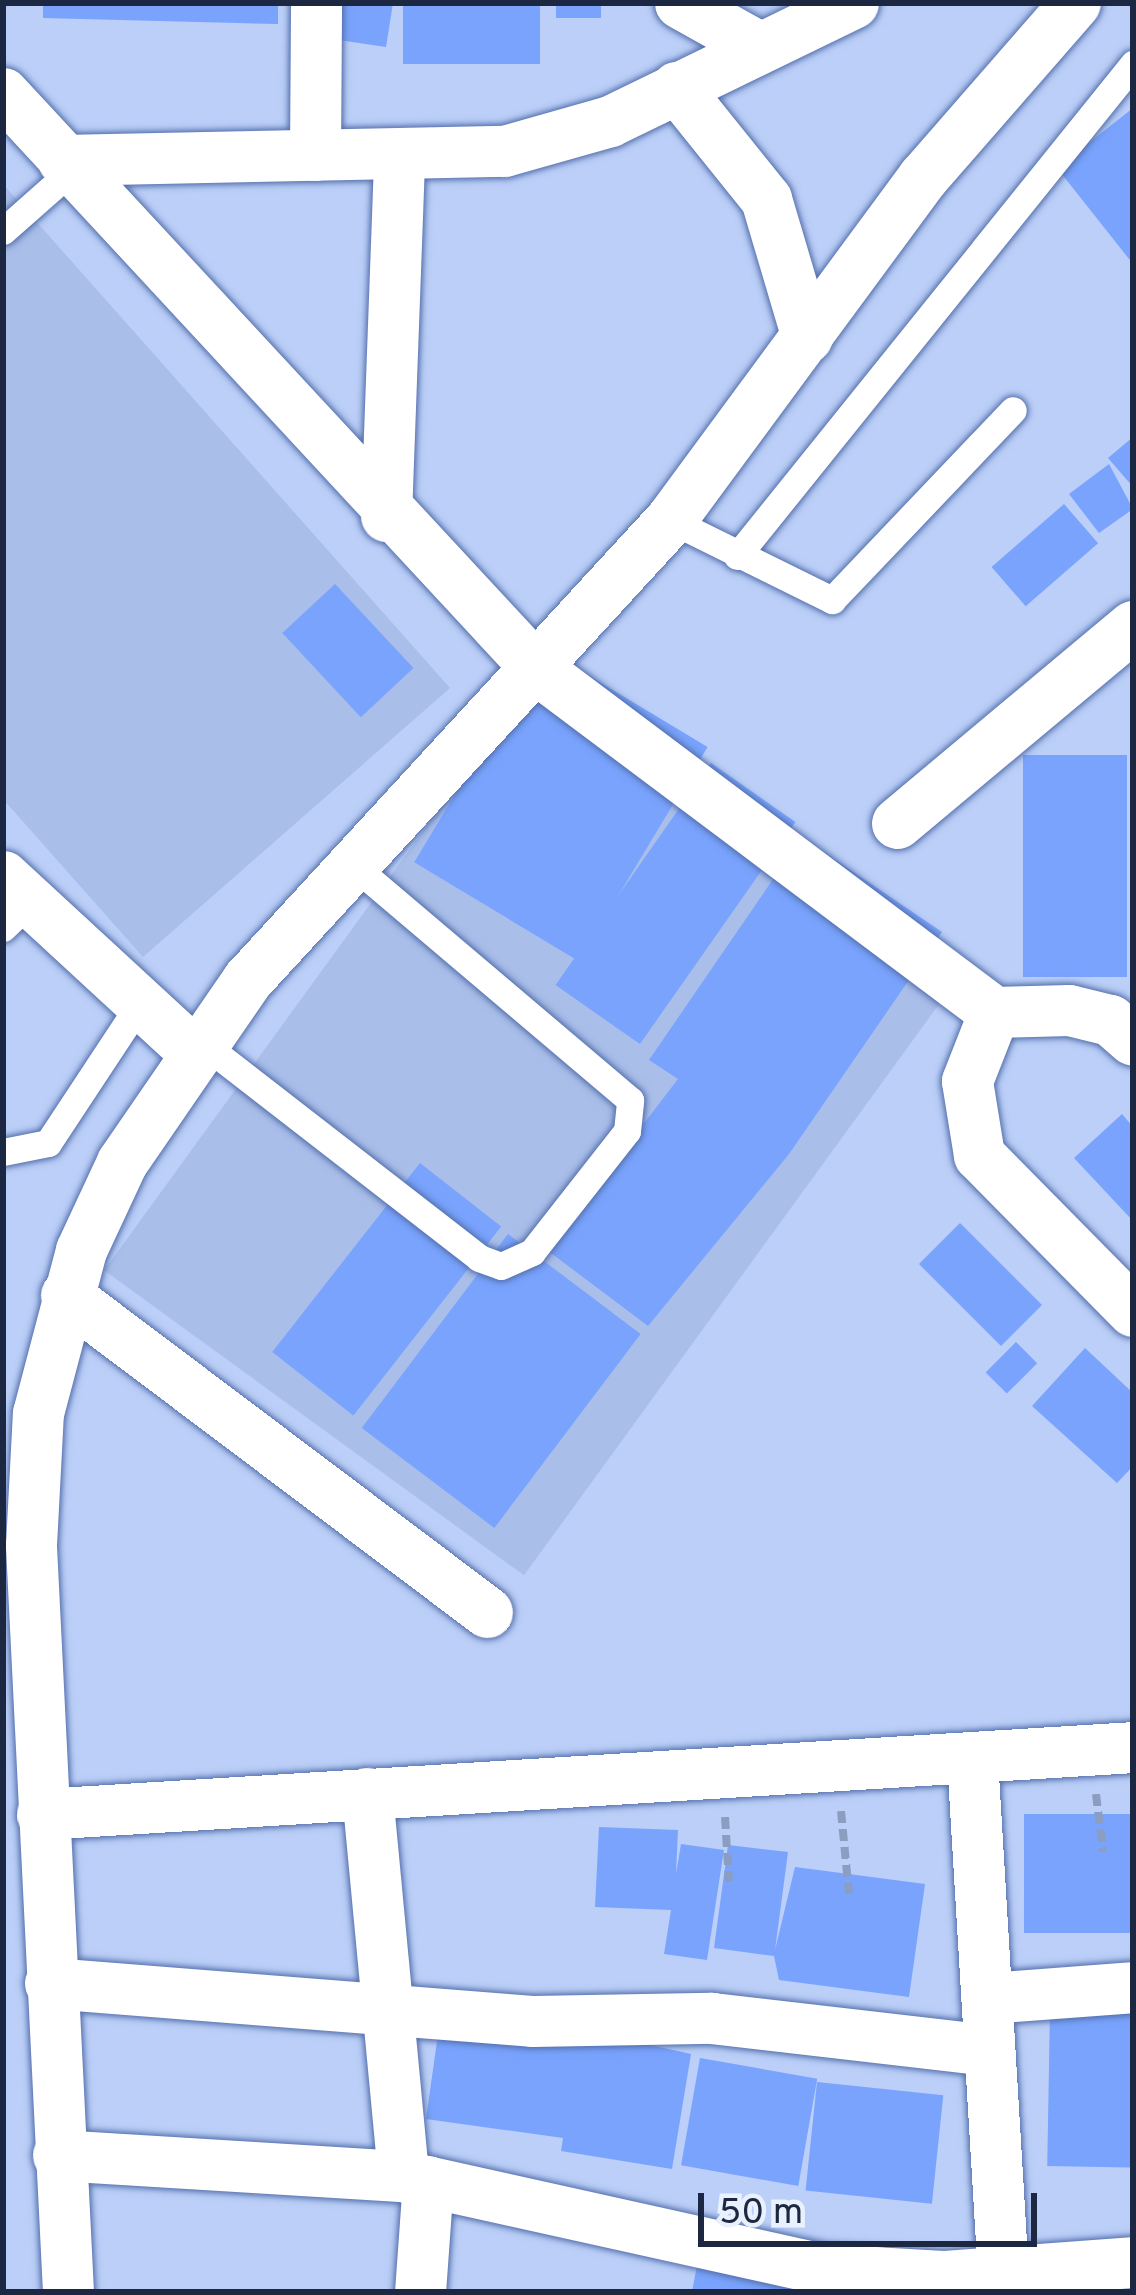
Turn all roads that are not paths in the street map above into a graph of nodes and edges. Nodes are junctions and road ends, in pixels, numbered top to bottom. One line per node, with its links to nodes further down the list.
1 (316, 3): 10 (street)
2 (680, 3): 5 (street)
3 (853, 3): 5 (street)
4 (1075, 3): 13 (street)
5 (752, 43): 7 (street)
6 (1133, 64): 17 (lane)
7 (676, 87): 9 (street); 13 (street)
8 (11, 118): 11 (street)
9 (399, 154): 10 (street); 15 (street)
10 (315, 155): 11 (street)
11 (68, 165): 12 (lane); 15 (street)
12 (3, 231)
13 (806, 337): 16 (street)
14 (1013, 410): 17 (lane)
15 (386, 516): 19 (street)
16 (670, 520): 17 (lane); 19 (street)
17 (737, 556)
18 (1133, 626): 20 (street)
19 (537, 669): 21 (street); 24 (street)
20 (897, 824)
21 (347, 860): 26 (street); 26 (lane)
22 (12, 902): 23 (street)
23 (139, 1005): 26 (street); 27 (lane)
24 (994, 1012): 25 (street); 29 (street)
25 (1133, 1040)
26 (198, 1047): 28 (street)
27 (3, 1152)
28 (66, 1295): 30 (street); 34 (street)
29 (1133, 1311)
30 (487, 1612)
31 (1133, 1747): 32 (street)
32 (972, 1758): 33 (street); 37 (street)
33 (367, 1793): 34 (street); 38 (street)
34 (42, 1814): 35 (street)
35 (50, 1983): 38 (street); 40 (street)
36 (1133, 1987): 37 (street)
37 (988, 1998): 39 (street)
38 (388, 2004): 39 (street); 41 (street)
39 (988, 2050): 43 (street)
40 (58, 2155): 41 (street); 44 (street)
41 (416, 2179): 43 (street); 45 (street)
42 (1133, 2262): 43 (street)
43 (1004, 2282)
44 (68, 2292)
45 (420, 2292)

